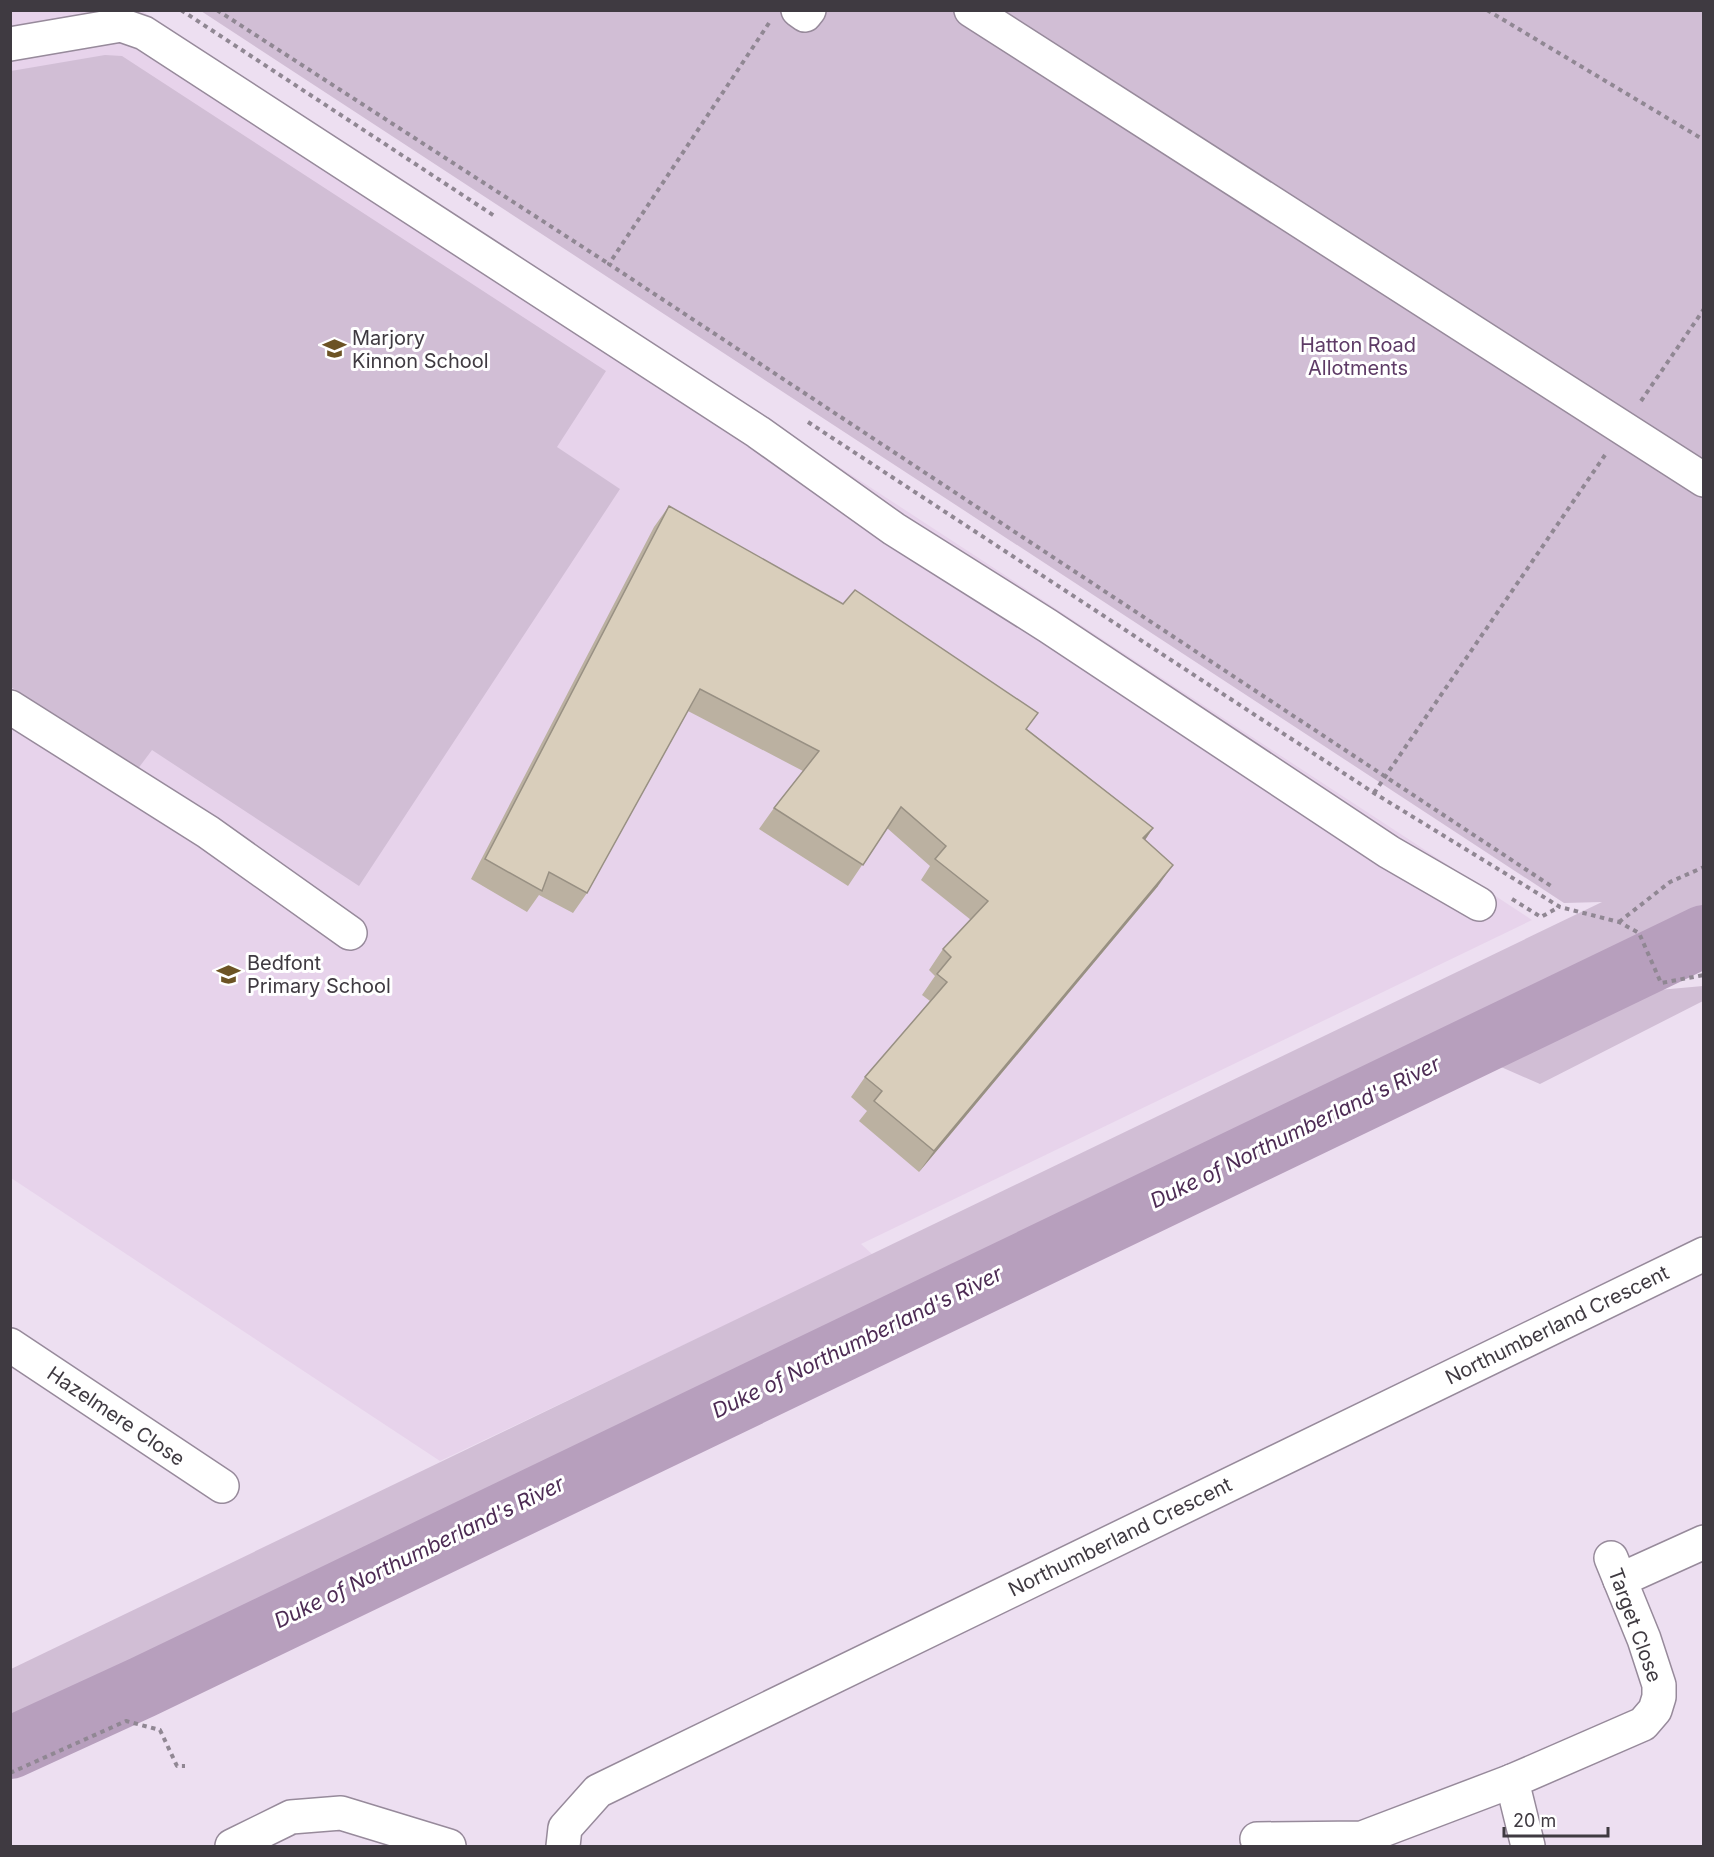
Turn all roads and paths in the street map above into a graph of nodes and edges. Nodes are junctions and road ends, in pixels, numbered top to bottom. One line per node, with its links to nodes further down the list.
1 (181, 10): 9 (path)
2 (217, 10): 10 (path)
3 (809, 10): 6 (street)
4 (971, 10): 13 (street)
5 (1487, 10): 8 (path)
6 (784, 15): 10 (path)
7 (10, 44): 20 (street)
8 (1704, 140)
9 (501, 221)
10 (609, 264): 16 (path)
11 (1704, 309): 13 (path)
12 (802, 418): 17 (path)
13 (1623, 429): 14 (street); 16 (path)
14 (1704, 480)
15 (10, 707): 22 (street)
16 (1385, 777): 17 (path); 19 (path)
17 (1374, 793): 21 (path)
18 (1704, 867): 21 (path)
19 (1551, 886)
20 (1479, 904)
21 (1619, 922): 23 (path)
22 (350, 933)
23 (1704, 975)
24 (1704, 1254): 34 (street, Northumberland Crescent)
25 (10, 1345): 26 (street, Hazelmere Close)
26 (222, 1486)
27 (1704, 1542): 30 (street, Target Close)
28 (185, 1766): 29 (path)
29 (10, 1773)
30 (1512, 1781): 31 (street, Target Close); 35 (street)
31 (1257, 1839)
32 (234, 1846): 33 (street)
33 (449, 1846)
34 (563, 1846)
35 (1528, 1846)

